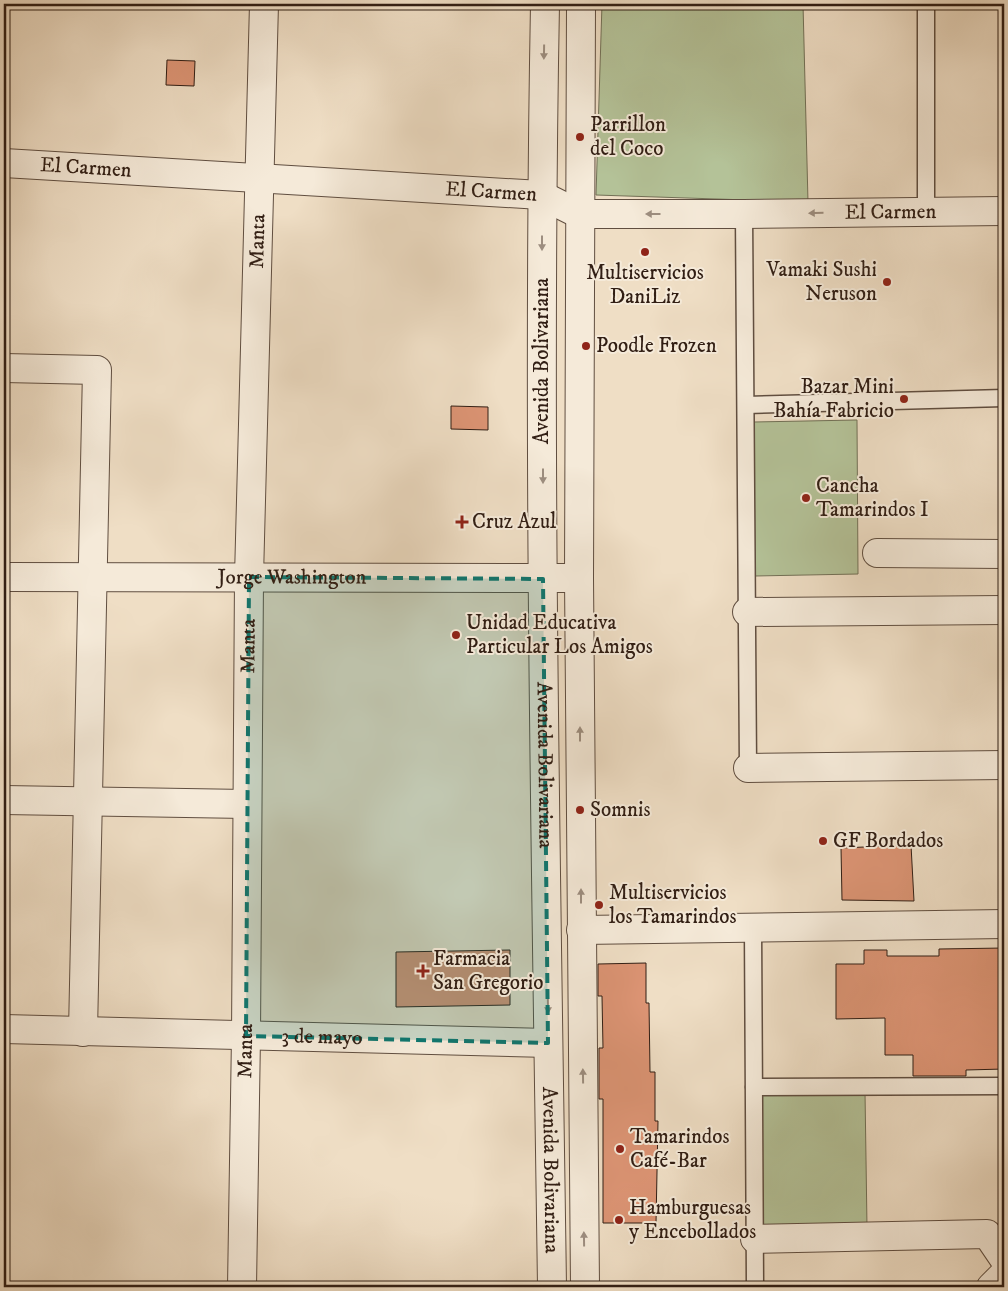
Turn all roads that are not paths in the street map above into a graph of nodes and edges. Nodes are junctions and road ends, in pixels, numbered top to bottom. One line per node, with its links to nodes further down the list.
1 (264, 4): 6 (street, Manta)
2 (545, 4): 7 (street, Avenida Bolivariana, one-way to 7)
3 (581, 4): 10 (street, Avenida Bolivariana)
4 (926, 4): 9 (lane)
5 (4, 163): 6 (street, El Carmen)
6 (260, 178): 7 (street, El Carmen); 19 (street, Manta)
7 (541, 195): 10 (street, El Carmen); 21 (street, Avenida Bolivariana, one-way to 21)
8 (1004, 211): 9 (street, El Carmen)
9 (926, 212): 11 (street, El Carmen, one-way to 11)
10 (579, 214): 11 (street, El Carmen, one-way to 10); 20 (street, Avenida Bolivariana)
11 (744, 214): 14 (lane)
12 (4, 368): 18 (street)
13 (1004, 398): 14 (lane)
14 (746, 405): 23 (lane)
15 (877, 554): 16 (street)
16 (1004, 554)
17 (4, 577): 18 (street, Jorge Washington)
18 (92, 577): 19 (street, Jorge Washington); 27 (street)
19 (249, 577): 21 (street, Jorge Washington); 28 (street, Manta)
20 (579, 578): 21 (street, Jorge Washington); 31 (street, Avenida Bolivariana, one-way to 20)
21 (543, 579): 35 (street, Avenida Bolivariana, one-way to 35)
22 (1004, 610): 23 (street)
23 (747, 612): 25 (lane)
24 (1004, 765): 25 (street)
25 (748, 768)
26 (4, 800): 27 (street)
27 (88, 801): 28 (street); 33 (street)
28 (246, 804): 34 (street, Manta)
29 (1004, 924): 30 (street)
30 (754, 928): 31 (street); 37 (lane)
31 (581, 930): 43 (street, Avenida Bolivariana, one-way to 31)
32 (4, 1029): 33 (street, 3 de mayo)
33 (83, 1032): 34 (street, 3 de mayo)
34 (246, 1036): 35 (street, 3 de mayo); 41 (street, Manta)
35 (548, 1043): 42 (street, Avenida Bolivariana)
36 (1004, 1086): 37 (lane)
37 (754, 1087): 38 (lane)
38 (755, 1239): 39 (street); 44 (lane)
39 (1004, 1259)
40 (1004, 1274): 45 (street)
41 (242, 1287)
42 (552, 1287)
43 (585, 1287)
44 (755, 1287)
45 (991, 1287)

